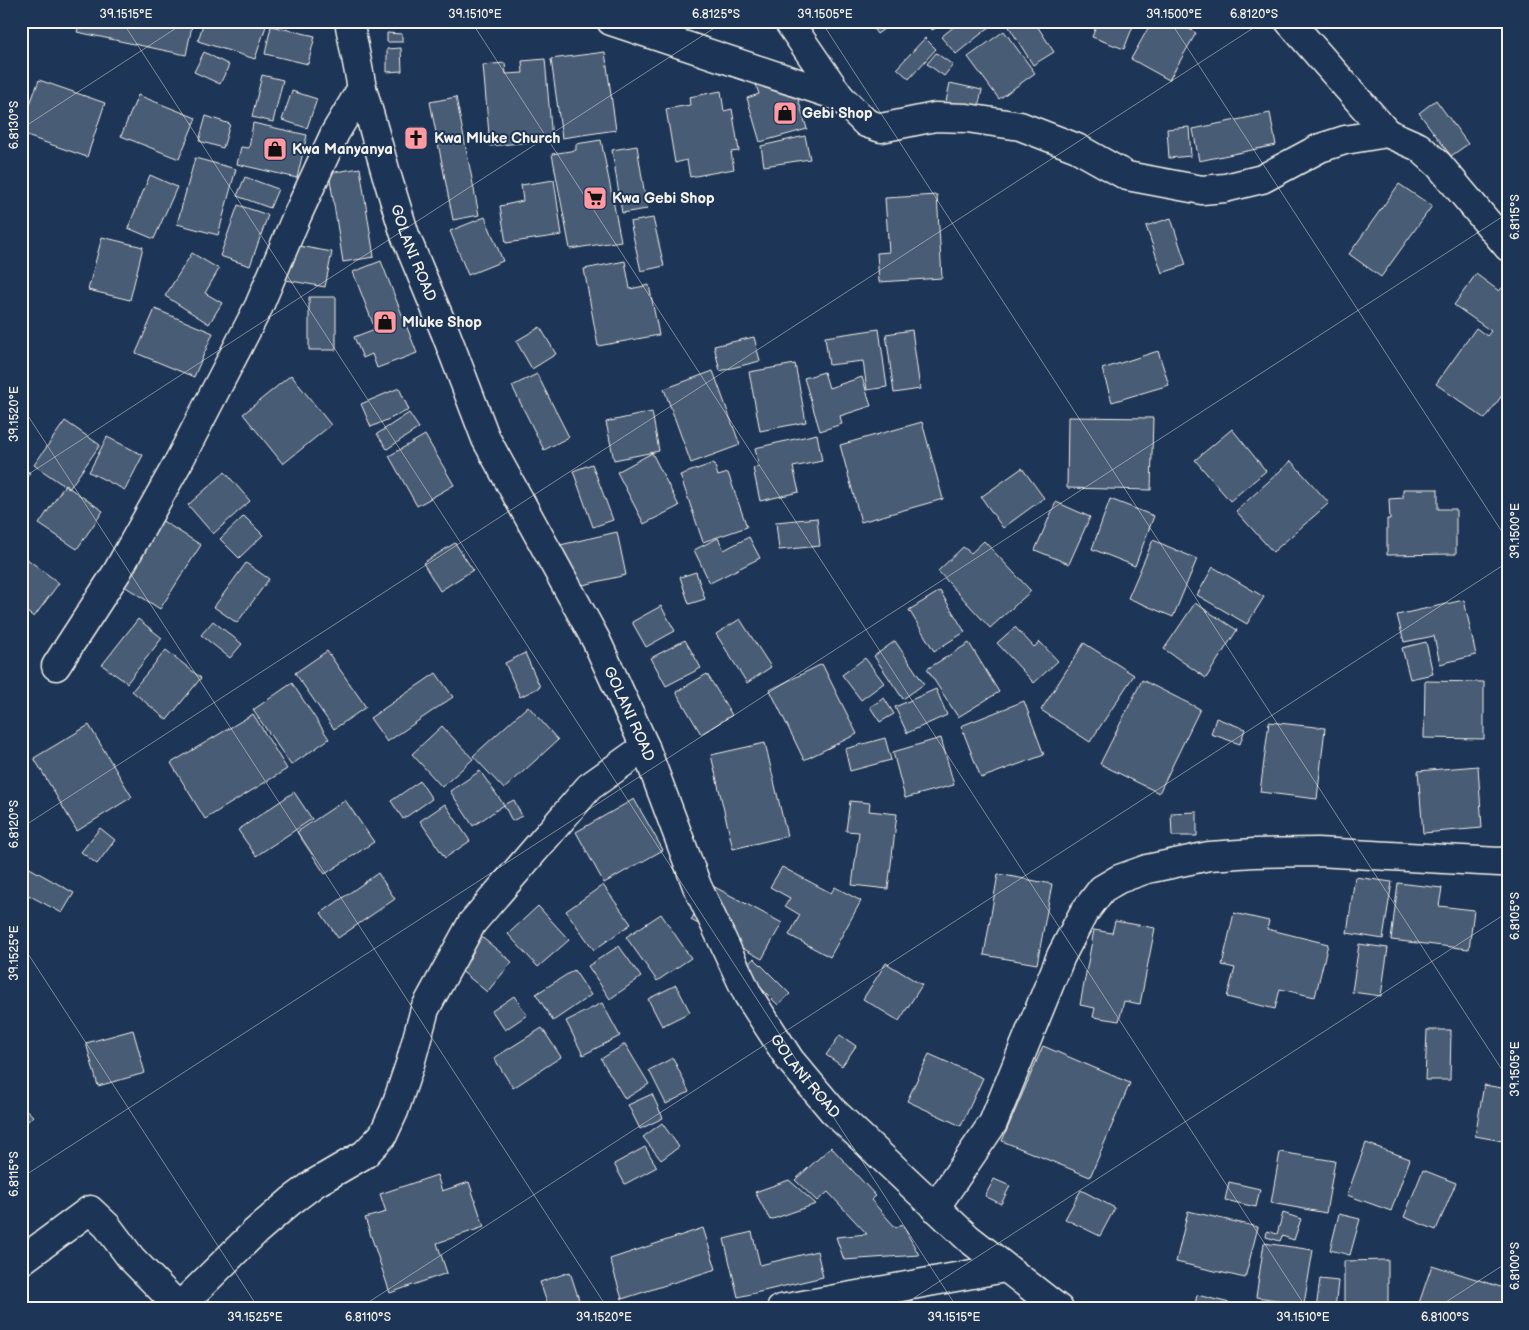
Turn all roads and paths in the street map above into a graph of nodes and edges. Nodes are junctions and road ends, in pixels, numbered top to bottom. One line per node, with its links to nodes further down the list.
1 (349, 21): 5 (street, GOLANI ROAD)
2 (611, 21): 6 (street)
3 (788, 21): 6 (street)
4 (1289, 21): 7 (street)
5 (362, 88): 9 (street); 10 (street, GOLANI ROAD)
6 (840, 97): 7 (street)
7 (1387, 133): 8 (street)
8 (1508, 247)
9 (56, 666)
10 (645, 747): 12 (street, GOLANI ROAD); 15 (street)
11 (1508, 862): 12 (street)
12 (935, 1208): 14 (street, GOLANI ROAD)
13 (21, 1261): 15 (street)
14 (1005, 1268): 16 (street); 17 (street, GOLANI ROAD)
15 (182, 1308)
16 (781, 1309)
17 (1059, 1309)

